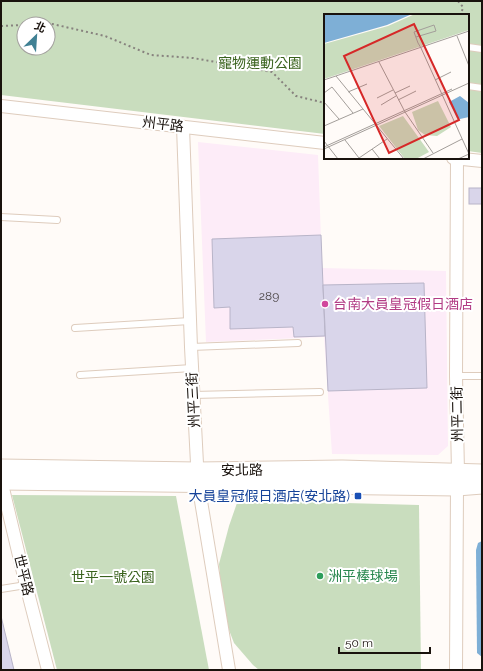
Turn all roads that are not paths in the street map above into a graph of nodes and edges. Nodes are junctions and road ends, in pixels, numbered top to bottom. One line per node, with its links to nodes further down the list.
1 (469, 47): 2 (lane)
2 (482, 49)
3 (469, 86): 4 (lane)
4 (482, 88)
5 (1, 106): 6 (street, 州平路)
6 (183, 127): 7 (street, 州平路); 13 (street, 州平三街)
7 (324, 143)
8 (457, 159): 19 (street, 州平二街)
9 (465, 159): 10 (street)
10 (482, 161)
11 (1, 217): 12 (lane)
12 (57, 220)
13 (190, 321): 14 (lane); 16 (street, 州平三街)
14 (75, 328)
15 (298, 343): 16 (lane)
16 (191, 347): 17 (street, 州平三街)
17 (192, 368): 18 (lane); 22 (street, 州平三街)
18 (80, 375)
19 (456, 376): 20 (lane); 26 (street, 州平二街)
20 (482, 376)
21 (320, 392): 22 (lane)
22 (193, 395): 25 (street, 州平三街)
23 (1, 468): 25 (street, 安北路)
24 (482, 473): 26 (street, 安北路)
25 (198, 477): 26 (street, 安北路); 27 (street, 安北路); 32 (street, 州平三街)
26 (458, 479): 28 (street, 安北路); 33 (street, 州平二街)
27 (1, 481): 29 (street, 世平路)
28 (482, 485)
29 (26, 585): 30 (lane); 31 (street, 世平路)
30 (1, 589)
31 (48, 670)
32 (229, 670)
33 (456, 670)

